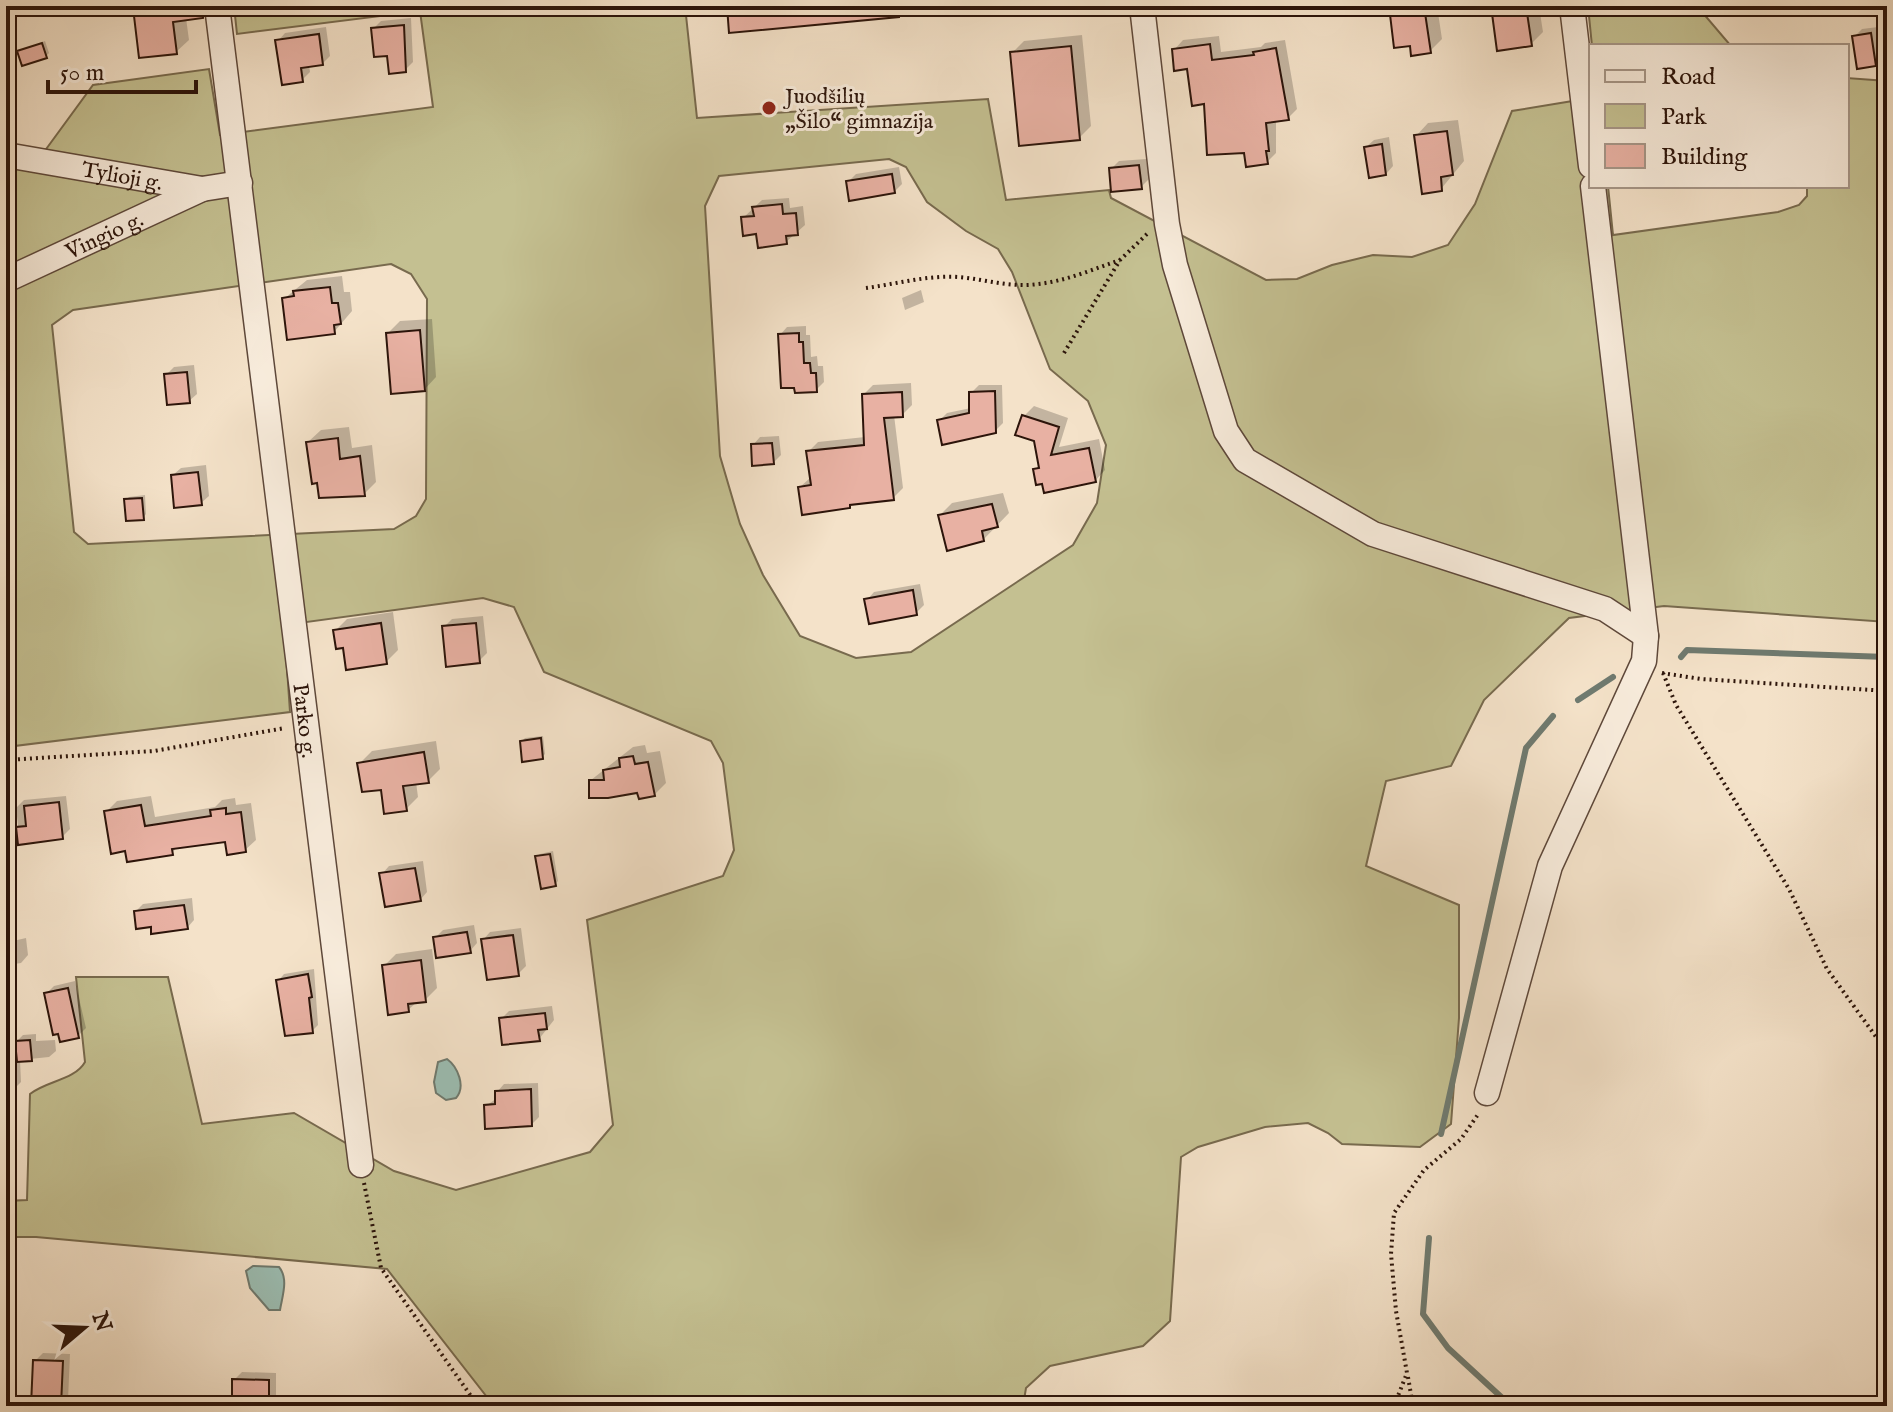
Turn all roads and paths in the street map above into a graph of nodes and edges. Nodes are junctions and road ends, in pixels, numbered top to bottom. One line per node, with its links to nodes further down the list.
1 (217, 6): 6 (street, Parko g.)
2 (1142, 6): 9 (street)
3 (1572, 6): 4 (street)
4 (1589, 149)
5 (6, 155): 8 (street, Tylioji g.)
6 (240, 183): 8 (street, Tylioji g.); 17 (street, Parko g.)
7 (1593, 188): 14 (street)
8 (202, 189): 11 (street, Vingio g.)
9 (1167, 224): 10 (path); 14 (street)
10 (1120, 260): 12 (path); 13 (path)
11 (6, 280)
12 (866, 288)
13 (1064, 353)
14 (1646, 636): 15 (street)
15 (1654, 667): 16 (path); 19 (path); 20 (street)
16 (1887, 691)
17 (307, 724): 18 (path); 21 (street, Parko g.)
18 (6, 760)
19 (1887, 1052)
20 (1487, 1093): 22 (path)
21 (361, 1165): 23 (path)
22 (1407, 1373): 26 (path); 27 (path)
23 (474, 1400): 24 (path); 25 (path)
24 (470, 1406)
25 (478, 1406)
26 (1394, 1406)
27 (1413, 1406)

